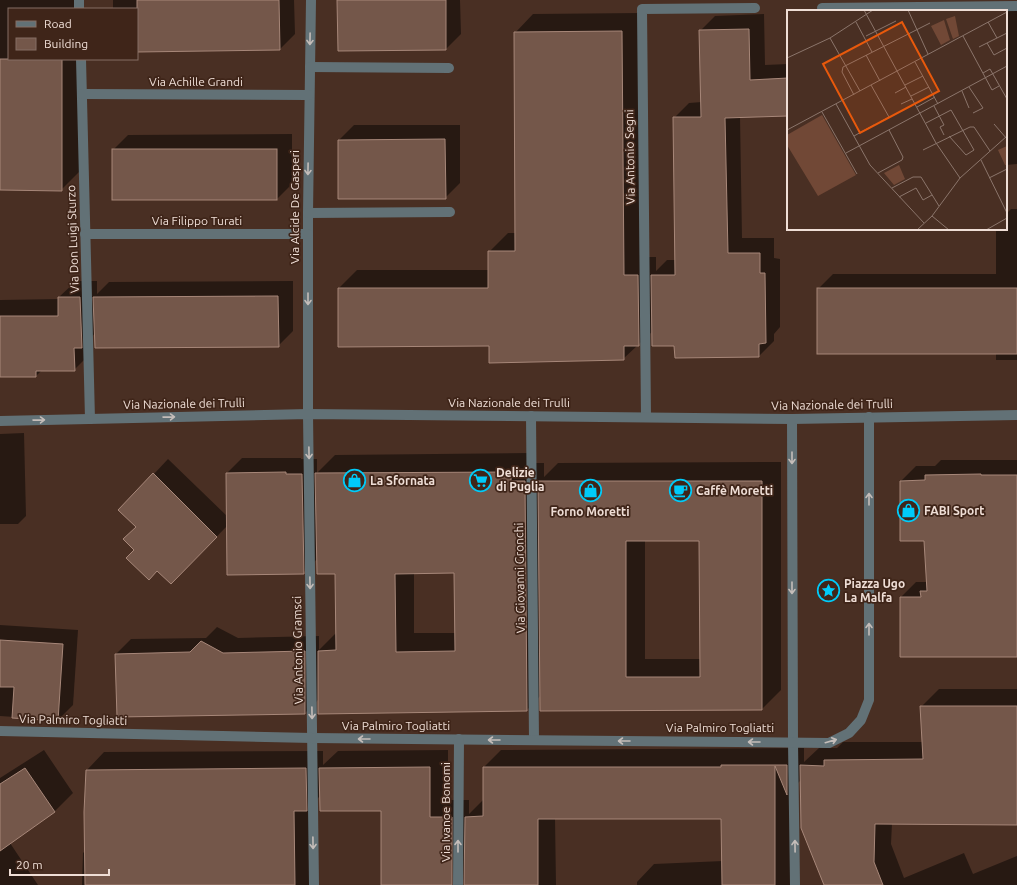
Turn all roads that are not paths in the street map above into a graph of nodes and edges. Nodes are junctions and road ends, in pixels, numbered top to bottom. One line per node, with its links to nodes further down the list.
1 (311, 0): 6 (street, Via Alcide De Gasperi, one-way to 6)
2 (1017, 6): 4 (street)
3 (755, 8): 17 (street, Via Antonio Segni)
4 (822, 8)
5 (81, 60): 8 (street, Via Don Luigi Sturzo)
6 (310, 67): 7 (street); 9 (street, Via Alcide De Gasperi)
7 (449, 68)
8 (82, 94): 9 (street, Via Achille Grandi); 12 (street, Via Don Luigi Sturzo)
9 (310, 95): 11 (street, Via Alcide De Gasperi, one-way to 11)
10 (450, 212): 11 (street)
11 (308, 214): 13 (street, Via Alcide De Gasperi)
12 (85, 234): 13 (street, Via Filippo Turati); 19 (street, Via Don Luigi Sturzo)
13 (308, 234): 14 (street, Via Alcide De Gasperi, one-way to 14)
14 (308, 414): 16 (street, Via Nazionale dei Trulli); 19 (street, Via Nazionale dei Trulli, one-way to 14); 23 (street, Via Antonio Gramsci, one-way to 23)
15 (1017, 415): 18 (street, Via Nazionale dei Trulli)
16 (531, 416): 17 (street, Via Nazionale dei Trulli); 25 (street, Via Giovanni Gronchi)
17 (646, 417): 20 (street, Via Nazionale dei Trulli)
18 (869, 417): 20 (street, Via Nazionale dei Trulli); 26 (street, one-way to 18)
19 (90, 419): 21 (street, Via Nazionale dei Trulli, one-way to 19)
20 (792, 419): 26 (street, one-way to 26)
21 (0, 421)
22 (0, 731): 23 (street, Via Palmiro Togliatti)
23 (312, 738): 24 (street, Via Palmiro Togliatti, one-way to 23); 27 (street, Via Antonio Gramsci, one-way to 27)
24 (459, 740): 25 (street, Via Palmiro Togliatti, one-way to 24); 28 (street, Via Ivanoe Bonomi, one-way to 24)
25 (534, 740): 26 (street, Via Palmiro Togliatti, one-way to 25)
26 (793, 742): 29 (street, one-way to 26)
27 (314, 885)
28 (458, 885)
29 (795, 885)

